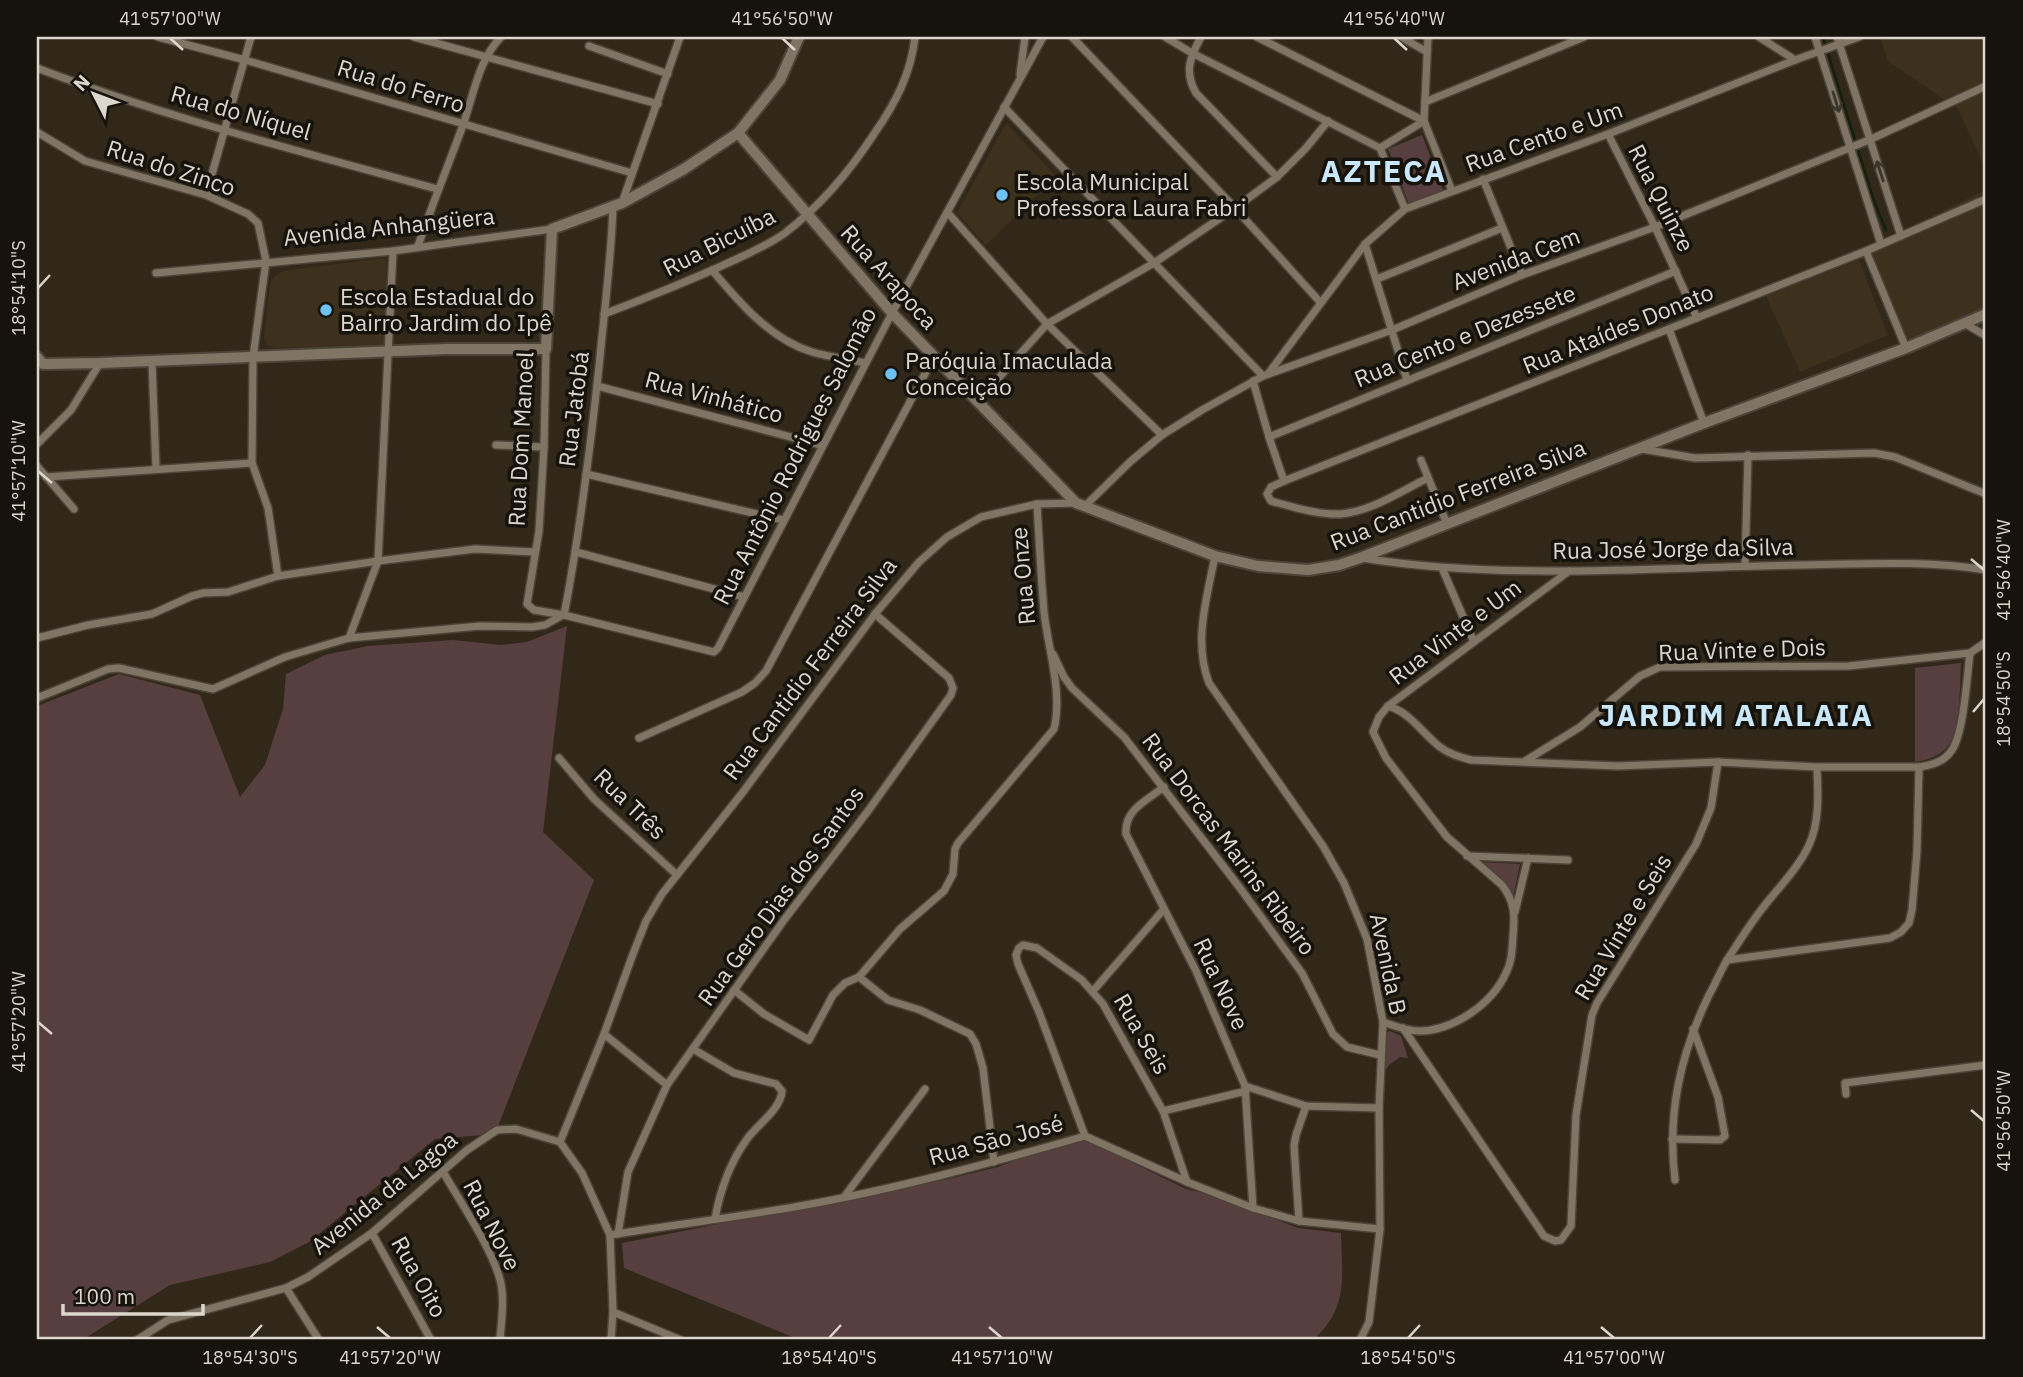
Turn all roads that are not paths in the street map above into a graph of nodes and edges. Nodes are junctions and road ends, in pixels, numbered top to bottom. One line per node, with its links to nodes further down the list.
1 (158, 37): 26 (street, Rua do Ferro)
2 (251, 37): 26 (street)
3 (414, 37): 25 (street)
4 (501, 37): 25 (street)
5 (680, 37): 29 (street, Rua Jatobá)
6 (799, 37): 40 (street, Avenida Anhangüera)
7 (915, 37): 56 (street, Rua Bicuíba)
8 (1025, 37): 30 (street)
9 (1043, 37): 30 (street, Rua Antônio Rodrigues Salomão)
10 (1072, 37): 53 (street)
11 (1165, 37): 24 (street)
12 (1201, 37): 24 (street)
13 (1257, 37): 36 (street)
14 (1401, 37): 22 (street)
15 (1428, 37): 22 (street)
16 (1584, 37): 32 (street)
17 (1759, 37): 27 (street)
18 (1815, 37): 23 (street)
19 (1859, 37): 20 (street, Rua Cento e Um)
20 (1838, 40): 23 (street, Rua Cento e Um); 42 (street)
21 (589, 46): 29 (street)
22 (1427, 52): 32 (street)
23 (1821, 52): 27 (street, Rua Cento e Um); 44 (street, one-way to 44)
24 (1192, 53): 35 (street); 46 (street)
25 (485, 56): 33 (street); 37 (street)
26 (245, 60): 37 (street, Rua do Ferro); 38 (street)
27 (1795, 60): 41 (street, Rua Cento e Um)
28 (37, 68): 38 (street, Rua do Níquel)
29 (668, 74): 33 (street, Rua Jatobá)
30 (1020, 79): 34 (street, Rua Antônio Rodrigues Salomão)
31 (1986, 86): 42 (street, Avenida Cem)
32 (1425, 102): 36 (street)
33 (658, 104): 45 (street, Rua Jatobá)
34 (1004, 107): 55 (street, Rua Antônio Rodrigues Salomão); 67 (street)
35 (1328, 121): 43 (street); 46 (street)
36 (1424, 121): 43 (street); 49 (street)
37 (463, 125): 45 (street, Rua do Ferro); 48 (street)
38 (224, 130): 48 (street, Rua do Níquel); 50 (street)
39 (37, 132): 50 (street, Rua do Zinco)
40 (738, 133): 52 (street, Avenida Anhangüera); 56 (street, Rua Arapoca)
41 (1608, 134): 47 (street, Rua Cento e Um); 57 (street, Rua Quinze)
42 (1869, 139): 44 (street, Avenida Cem); 60 (street, one-way to 42)
43 (1380, 148): 54 (street)
44 (1849, 148): 57 (street, Avenida Cem); 62 (street)
45 (632, 173): 52 (street, Rua Jatobá)
46 (1277, 177): 53 (street)
47 (1483, 179): 49 (street, Rua Cento e Um); 58 (street)
48 (437, 190): 63 (street)
49 (1452, 191): 54 (street, Rua Cento e Um)
50 (206, 195): 66 (street, Rua do Zinco)
51 (1986, 200): 60 (street, Rua Ataídes Donato)
52 (617, 205): 59 (street, Avenida Anhangüera); 75 (street, Rua Jatobá)
53 (1235, 208): 67 (street); 73 (street)
54 (1405, 209): 61 (street, Rua Cento e Um)
55 (948, 213): 74 (street, Rua Antônio Rodrigues Salomão); 79 (street)
56 (806, 216): 68 (street, Rua Bicuíba); 74 (street, Rua Arapoca)
57 (1656, 227): 69 (street, Rua Quinze); 71 (street, Avenida Cem)
58 (1502, 228): 71 (street); 72 (street)
59 (552, 229): 63 (street, Avenida Anhangüera); 84 (street, Rua Dom Manoel)
60 (1901, 236): 62 (street, Rua Ataídes Donato)
61 (1365, 244): 72 (street); 73 (street, Rua Cento e Um)
62 (1881, 244): 65 (street, Rua Ataídes Donato)
63 (418, 247): 64 (street, Avenida Anhangüera)
64 (393, 251): 66 (street, Avenida Anhangüera); 85 (street)
65 (1866, 251): 77 (street, Rua Ataídes Donato); 83 (street)
66 (265, 261): 70 (street, Avenida Anhangüera); 86 (street)
67 (1154, 263): 79 (street); 92 (street)
68 (712, 270): 75 (street, Rua Bicuíba); 91 (street)
69 (1676, 271): 77 (street, Rua Quinze); 93 (street, Rua Cento e Dezessete)
70 (156, 273)
71 (1521, 275): 81 (street, Avenida Cem)
72 (1377, 279): 81 (street)
73 (1320, 302): 92 (street, Rua Cento e Um)
74 (891, 313): 87 (street, Rua Arapoca); 91 (street, Rua Antônio Rodrigues Salomão)
75 (604, 314): 95 (street, Rua Jatobá)
76 (1986, 314): 78 (street, Rua Cantidio Ferreira Silva)
77 (1697, 318): 80 (street, Rua Ataídes Donato)
78 (1964, 323): 82 (street); 83 (street, Rua Cantidio Ferreira Silva)
79 (1047, 324): 96 (street); 98 (street)
80 (1669, 329): 97 (street); 113 (street, Rua Ataídes Donato)
81 (1392, 330): 92 (street, Avenida Cem); 93 (street)
82 (1986, 337)
83 (1906, 348): 97 (street, Rua Cantidio Ferreira Silva)
84 (546, 349): 85 (street); 103 (street, Rua Dom Manoel)
85 (389, 352): 86 (street); 124 (street)
86 (253, 357): 89 (street); 107 (street)
87 (934, 357): 96 (street, Rua Arapoca); 142 (street)
88 (39, 362): 90 (street)
89 (152, 362): 90 (street); 109 (street)
90 (100, 363): 100 (street)
91 (865, 363): 102 (street, Rua Antônio Rodrigues Salomão)
92 (1265, 375): 94 (street, Avenida Cem)
93 (1407, 380): 99 (street, Rua Cento e Dezessete)
94 (1253, 381): 98 (street, Avenida Cem); 99 (street)
95 (597, 386): 102 (street, Rua Vinhático); 110 (street, Rua Jatobá)
96 (977, 402): 116 (street, Rua Arapoca)
97 (1704, 423): 104 (street, Rua Cantidio Ferreira Silva)
98 (1162, 435): 116 (street, Avenida Cem)
99 (1269, 437): 113 (street)
100 (37, 444)
101 (496, 445): 103 (street)
102 (821, 445): 118 (street, Rua Antônio Rodrigues Salomão)
103 (544, 447): 120 (street, Rua Dom Manoel)
104 (1639, 449): 105 (street); 119 (street, Rua Cantidio Ferreira Silva)
105 (1748, 456): 114 (street); 125 (street)
106 (1421, 460): 112 (street)
107 (253, 463): 109 (street); 129 (street)
108 (37, 467): 111 (street)
109 (156, 469): 111 (street)
110 (586, 474): 118 (street); 121 (street, Rua Jatobá)
111 (46, 477): 117 (street)
112 (1428, 478): 113 (street, Rua Ataídes Donato); 119 (street)
113 (1284, 481)
114 (1986, 494)
115 (1037, 504): 116 (street, Rua Cantidio Ferreira Silva); 132 (street, Rua Cantidio Ferreira Silva); 138 (street, Rua Onze)
116 (1081, 504): 122 (street, Rua Cantidio Ferreira Silva)
117 (75, 509)
118 (783, 520): 130 (street, Rua Antônio Rodrigues Salomão)
119 (1447, 524): 123 (street, Rua Cantidio Ferreira Silva)
120 (535, 552): 124 (street); 131 (street, Rua Dom Manoel)
121 (576, 552): 130 (street); 133 (street, Rua Jatobá)
122 (1216, 556): 123 (street, Rua Cantidio Ferreira Silva); 159 (street, Avenida B)
123 (1360, 558): 126 (street, Rua José Jorge da Silva)
124 (378, 561): 129 (street); 135 (street)
125 (1745, 566): 127 (street, Rua José Jorge da Silva); 128 (street, Rua José Jorge da Silva)
126 (1442, 568): 128 (street, Rua José Jorge da Silva); 136 (street)
127 (1986, 570)
128 (1569, 571): 136 (street, Rua Vinte e Um)
129 (278, 576): 134 (street)
130 (744, 597): 133 (street, Rua Antônio Rodrigues Salomão)
131 (529, 607): 133 (street, Rua Antônio Rodrigues Salomão)
132 (875, 614): 152 (street, Rua Cantidio Ferreira Silva); 157 (street, Rua Gero Dias dos Santos)
133 (564, 615): 135 (street)
134 (37, 638)
135 (349, 638): 140 (street)
136 (1474, 642): 141 (street, Rua Vinte e Um)
137 (1986, 642): 139 (street, Rua Vinte e Dois)
138 (1049, 645): 148 (street, Rua Dorcas Marins Ribeiro); 156 (street)
139 (1970, 653): 144 (street, Rua Vinte e Dois); 147 (street)
140 (37, 698)
141 (1388, 706): 144 (street); 149 (street, Rua Vinte e Um)
142 (639, 738)
143 (559, 758): 152 (street, Rua Três)
144 (1525, 761): 145 (street)
145 (1718, 762): 146 (street); 160 (street, Rua Vinte e Seis)
146 (1817, 766): 147 (street); 155 (street)
147 (1919, 767): 155 (street)
148 (1164, 787): 153 (street, Rua Nove); 164 (street, Rua Dorcas Marins Ribeiro)
149 (1466, 856): 150 (street); 154 (street)
150 (1528, 858): 151 (street); 154 (street)
151 (1568, 860)
152 (677, 875): 162 (street, Rua Cantidio Ferreira Silva)
153 (1164, 909): 158 (street); 168 (street, Rua Nove)
154 (1515, 913): 160 (street)
155 (1726, 960): 161 (street)
156 (859, 977): 157 (street); 176 (street)
157 (734, 990): 163 (street, Rua Gero Dias dos Santos)
158 (1093, 991): 172 (street, Rua Seis); 173 (street, Rua Seis)
159 (1383, 1022): 160 (street); 164 (street, Avenida B)
160 (1403, 1028)
161 (1693, 1029): 174 (street); 174 (street)
162 (604, 1034): 166 (street); 175 (street, Rua Cantidio Ferreira Silva)
163 (694, 1049): 166 (street, Rua Gero Dias dos Santos); 182 (street)
164 (1380, 1055): 171 (street, Avenida B)
165 (1986, 1065): 169 (street)
166 (667, 1085): 186 (street, Rua Gero Dias dos Santos)
167 (925, 1089): 180 (street)
168 (1245, 1089): 170 (street); 172 (street); 181 (street, Rua Nove)
169 (1846, 1094)
170 (1306, 1106): 171 (street); 183 (street)
171 (1379, 1108): 184 (street, Avenida B)
172 (1163, 1111): 179 (street, Rua Seis)
173 (1085, 1136): 176 (street, Rua São José); 179 (street, Rua São José)
174 (1672, 1139): 178 (street)
175 (560, 1142): 177 (street, Avenida da Lagoa); 186 (street)
176 (995, 1162): 180 (street, Rua São José)
177 (442, 1170): 185 (street, Avenida da Lagoa); 192 (street, Rua Nove)
178 (1675, 1180)
179 (1187, 1182): 181 (street, Rua São José)
180 (843, 1197): 182 (street, Rua São José)
181 (1253, 1208): 183 (street, Rua São José)
182 (715, 1219): 186 (street, Rua São José)
183 (1299, 1221): 184 (street, Rua São José)
184 (1380, 1228): 195 (street, Avenida B)
185 (372, 1233): 187 (street, Avenida da Lagoa); 191 (street, Rua Oito)
186 (614, 1235): 188 (street)
187 (286, 1288): 189 (street, Avenida da Lagoa); 190 (street)
188 (613, 1312): 193 (street); 194 (street)
189 (137, 1340)
190 (319, 1340)
191 (431, 1340)
192 (500, 1340)
193 (611, 1340)
194 (681, 1340)
195 (1360, 1340)

